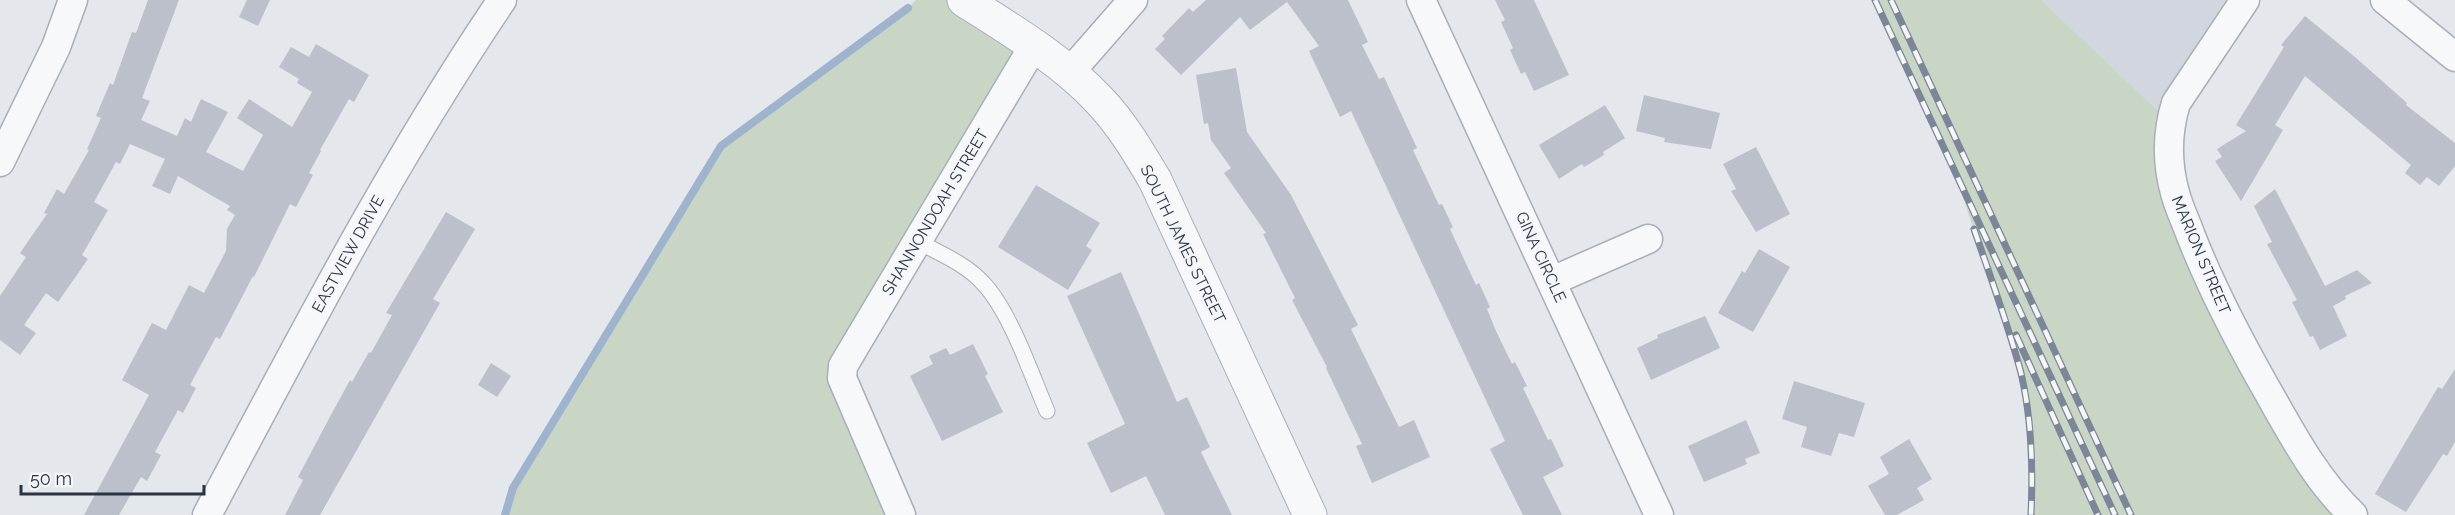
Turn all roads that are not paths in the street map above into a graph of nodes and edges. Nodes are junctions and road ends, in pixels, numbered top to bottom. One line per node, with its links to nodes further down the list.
1 (73, 0): 11 (street)
2 (502, 0): 16 (street, EASTVIEW DRIVE)
3 (964, 0): 8 (street, SOUTH JAMES STREET)
4 (1133, 0): 10 (street)
5 (1422, 0): 14 (street, GINA CIRCLE)
6 (2245, 0): 20 (street, MARION STREET)
7 (2385, 0): 9 (street)
8 (1033, 47): 10 (street, SOUTH JAMES STREET); 13 (street, SHANNONDOAH STREET)
9 (2455, 57)
10 (1070, 72): 18 (street, SOUTH JAMES STREET)
11 (0, 162)
12 (1647, 239): 14 (street)
13 (917, 241): 15 (lane); 17 (street, SHANNONDOAH STREET)
14 (1552, 281): 19 (street, GINA CIRCLE)
15 (1047, 411)
16 (207, 515)
17 (901, 515)
18 (1310, 515)
19 (1659, 515)
20 (2353, 515)

